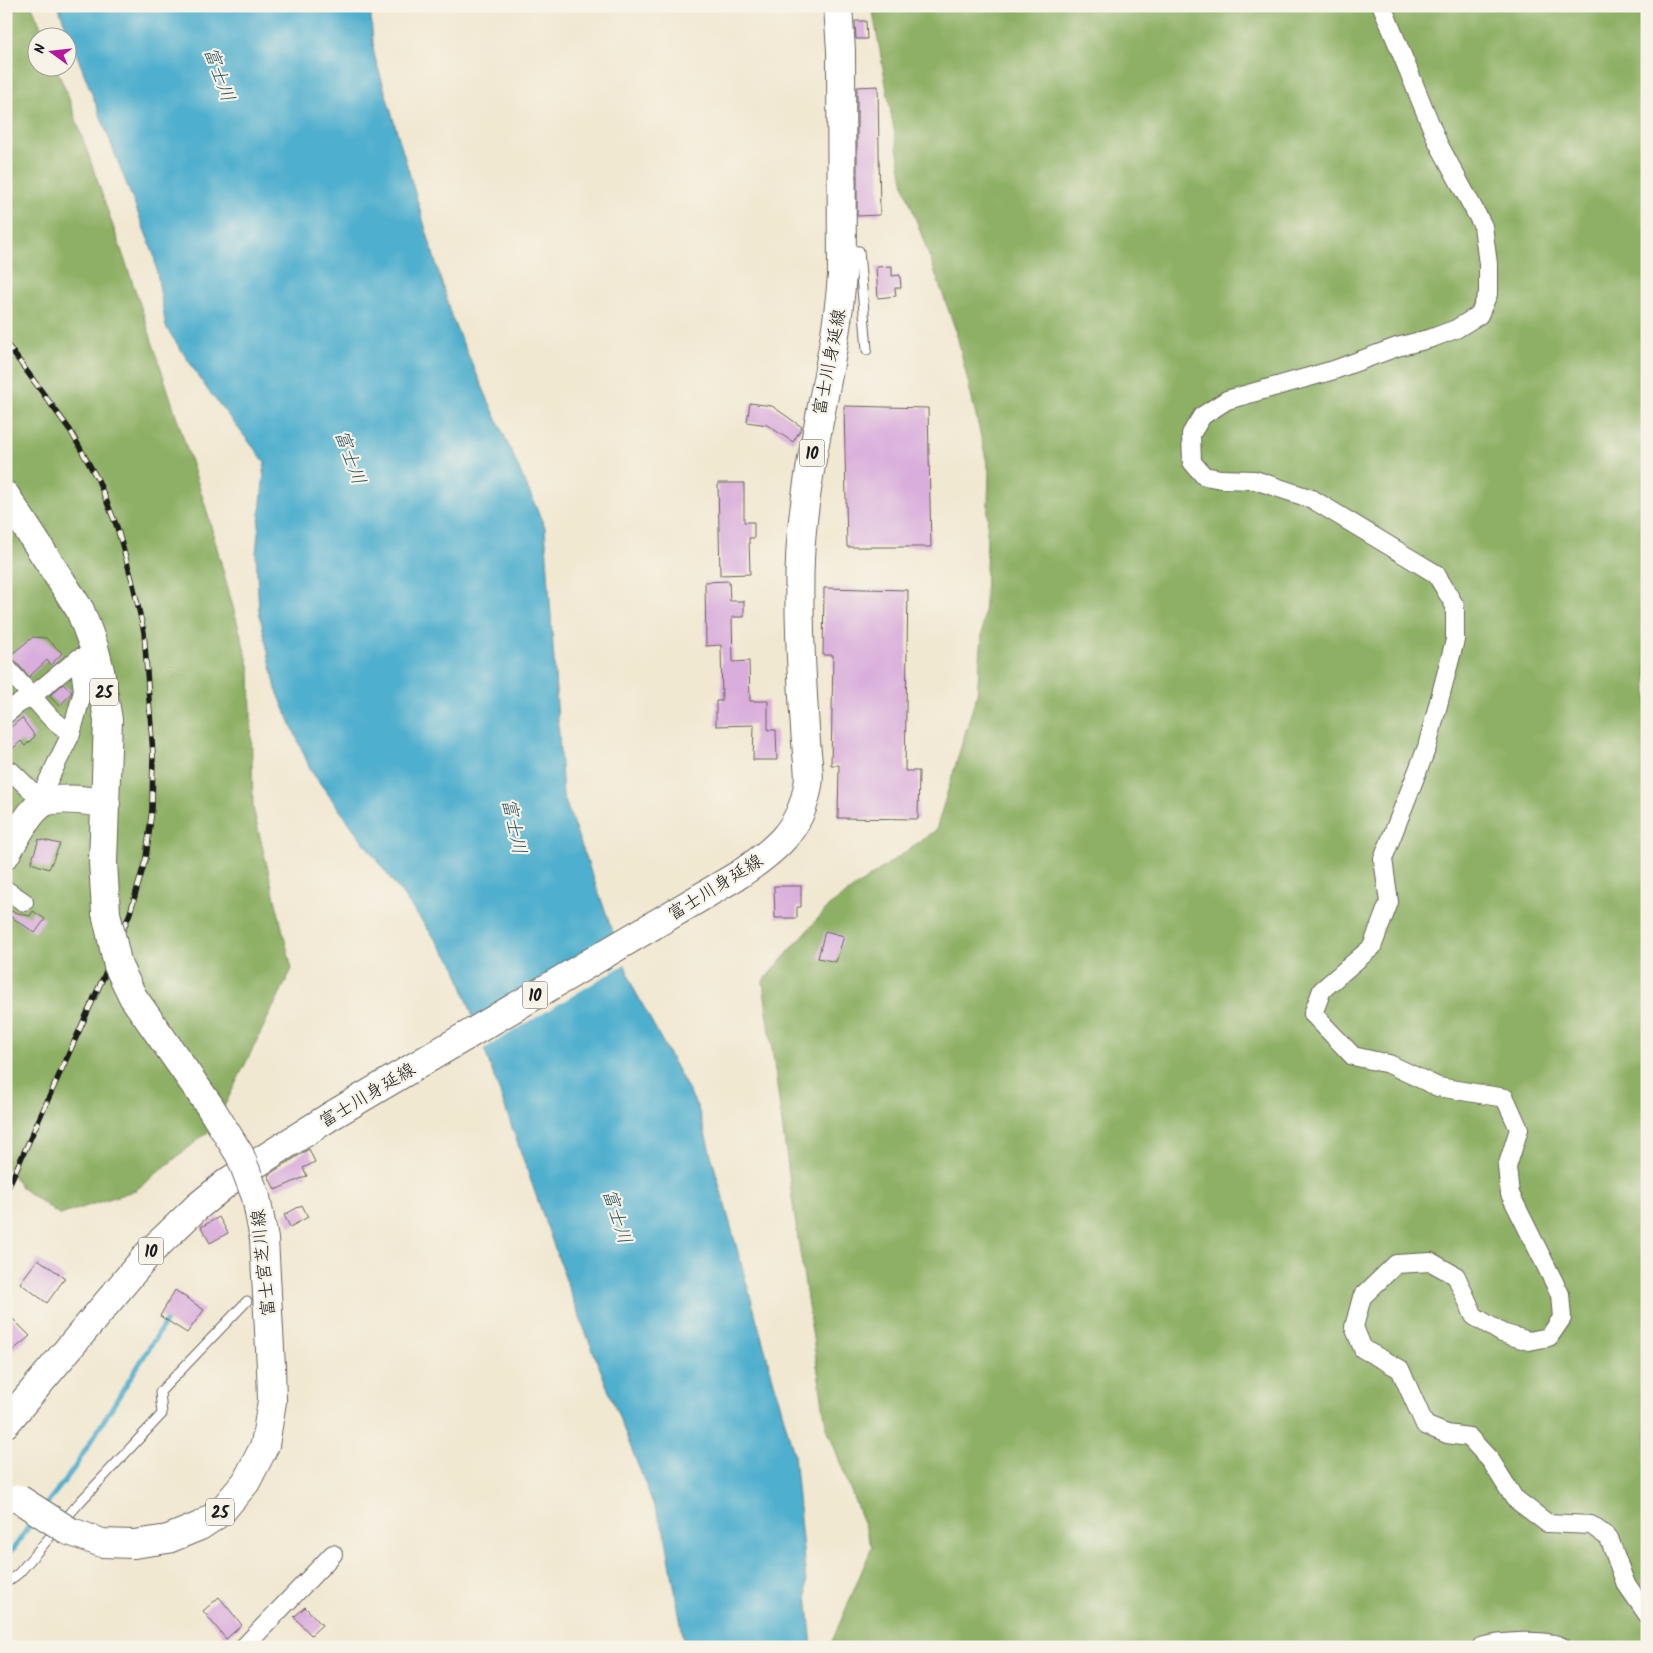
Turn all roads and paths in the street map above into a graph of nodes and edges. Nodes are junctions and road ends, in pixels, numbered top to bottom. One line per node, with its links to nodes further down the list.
1 (838, 6): 3 (main road, 富士川身延線 / 10)
2 (1382, 6): 21 (street)
3 (842, 250): 4 (lane); 17 (main road, 富士川身延線 / 10)
4 (867, 350)
5 (6, 496): 12 (main road, 富士宮芝川線 / 25)
6 (6, 667): 7 (street)
7 (31, 697): 8 (street); 9 (street); 9 (street)
8 (6, 714)
9 (70, 734): 11 (street)
10 (11, 771): 11 (street)
11 (44, 803): 12 (main road); 13 (main road)
12 (106, 803): 18 (main road, 富士宮芝川線 / 25, bridge)
13 (6, 854)
14 (6, 890): 15 (street)
15 (24, 902)
16 (247, 1300): 20 (lane)
17 (6, 1423)
18 (13, 1494)
19 (333, 1554): 22 (street)
20 (6, 1583)
21 (1647, 1614)
22 (244, 1647)
23 (1480, 1647): 24 (street)
24 (1562, 1647)

